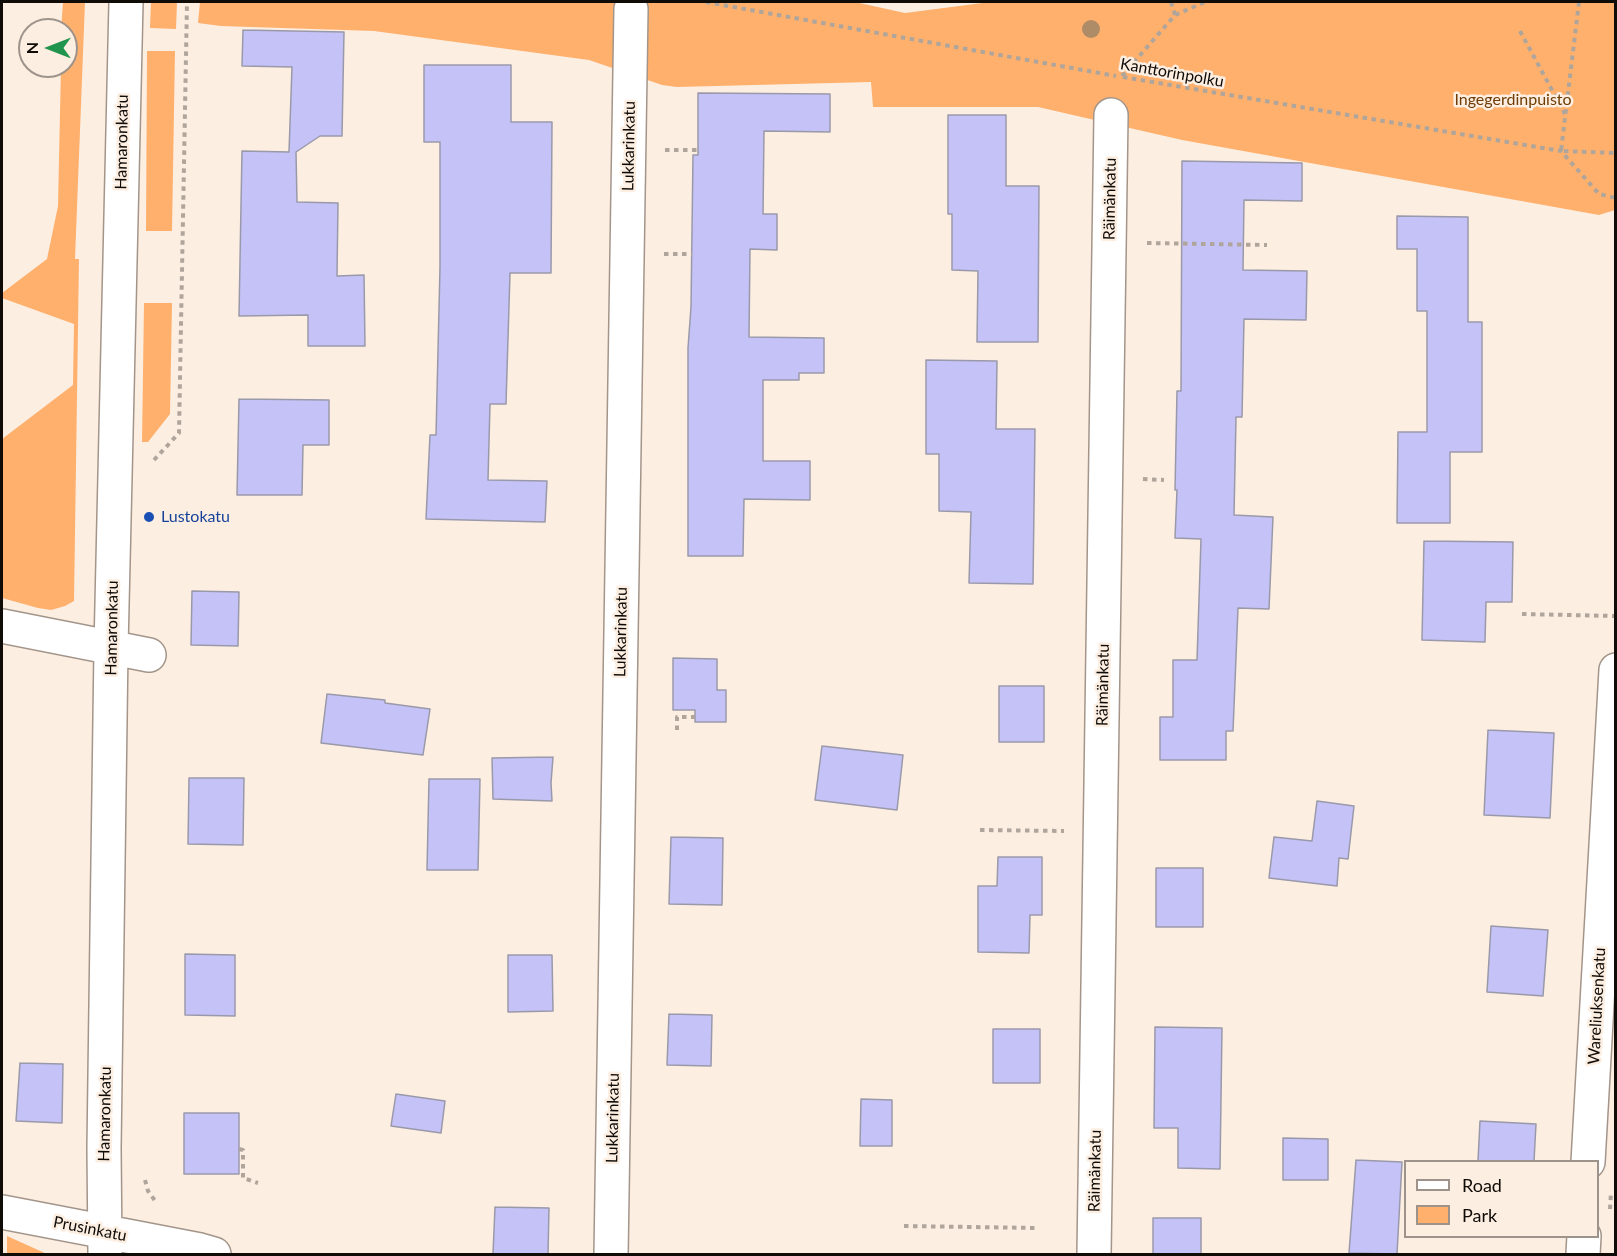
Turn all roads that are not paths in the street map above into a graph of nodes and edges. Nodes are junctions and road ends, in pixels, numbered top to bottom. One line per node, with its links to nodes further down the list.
1 (126, 2): 5 (street, Hamaronkatu)
2 (631, 9): 13 (street, Lukkarinkatu)
3 (1111, 115): 14 (street, Räimänkatu)
4 (2, 626): 5 (street)
5 (111, 648): 6 (street); 11 (street, Hamaronkatu)
6 (148, 655)
7 (1616, 670): 8 (street, Wareliuksenkatu)
8 (1588, 1160)
9 (2, 1212): 11 (street, Prusinkatu)
10 (1584, 1238): 15 (street)
11 (105, 1244): 12 (street, Prusinkatu)
12 (214, 1254)
13 (611, 1254)
14 (1094, 1254)
15 (1583, 1254)

